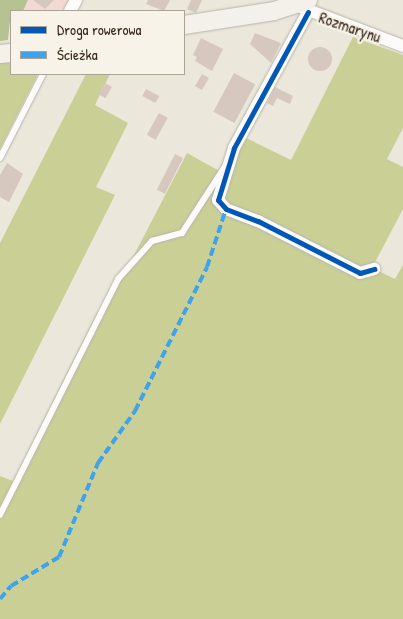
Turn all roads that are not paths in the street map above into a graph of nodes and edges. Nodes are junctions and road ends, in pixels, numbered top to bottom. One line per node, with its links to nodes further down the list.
1 (305, 5): 2 (street); 3 (street, Rozmarynu); 6 (street)
2 (185, 25)
3 (403, 46)
4 (42, 75): 5 (lane)
5 (0, 158)
6 (229, 162): 7 (street); 8 (lane)
7 (374, 269)
8 (0, 515)

